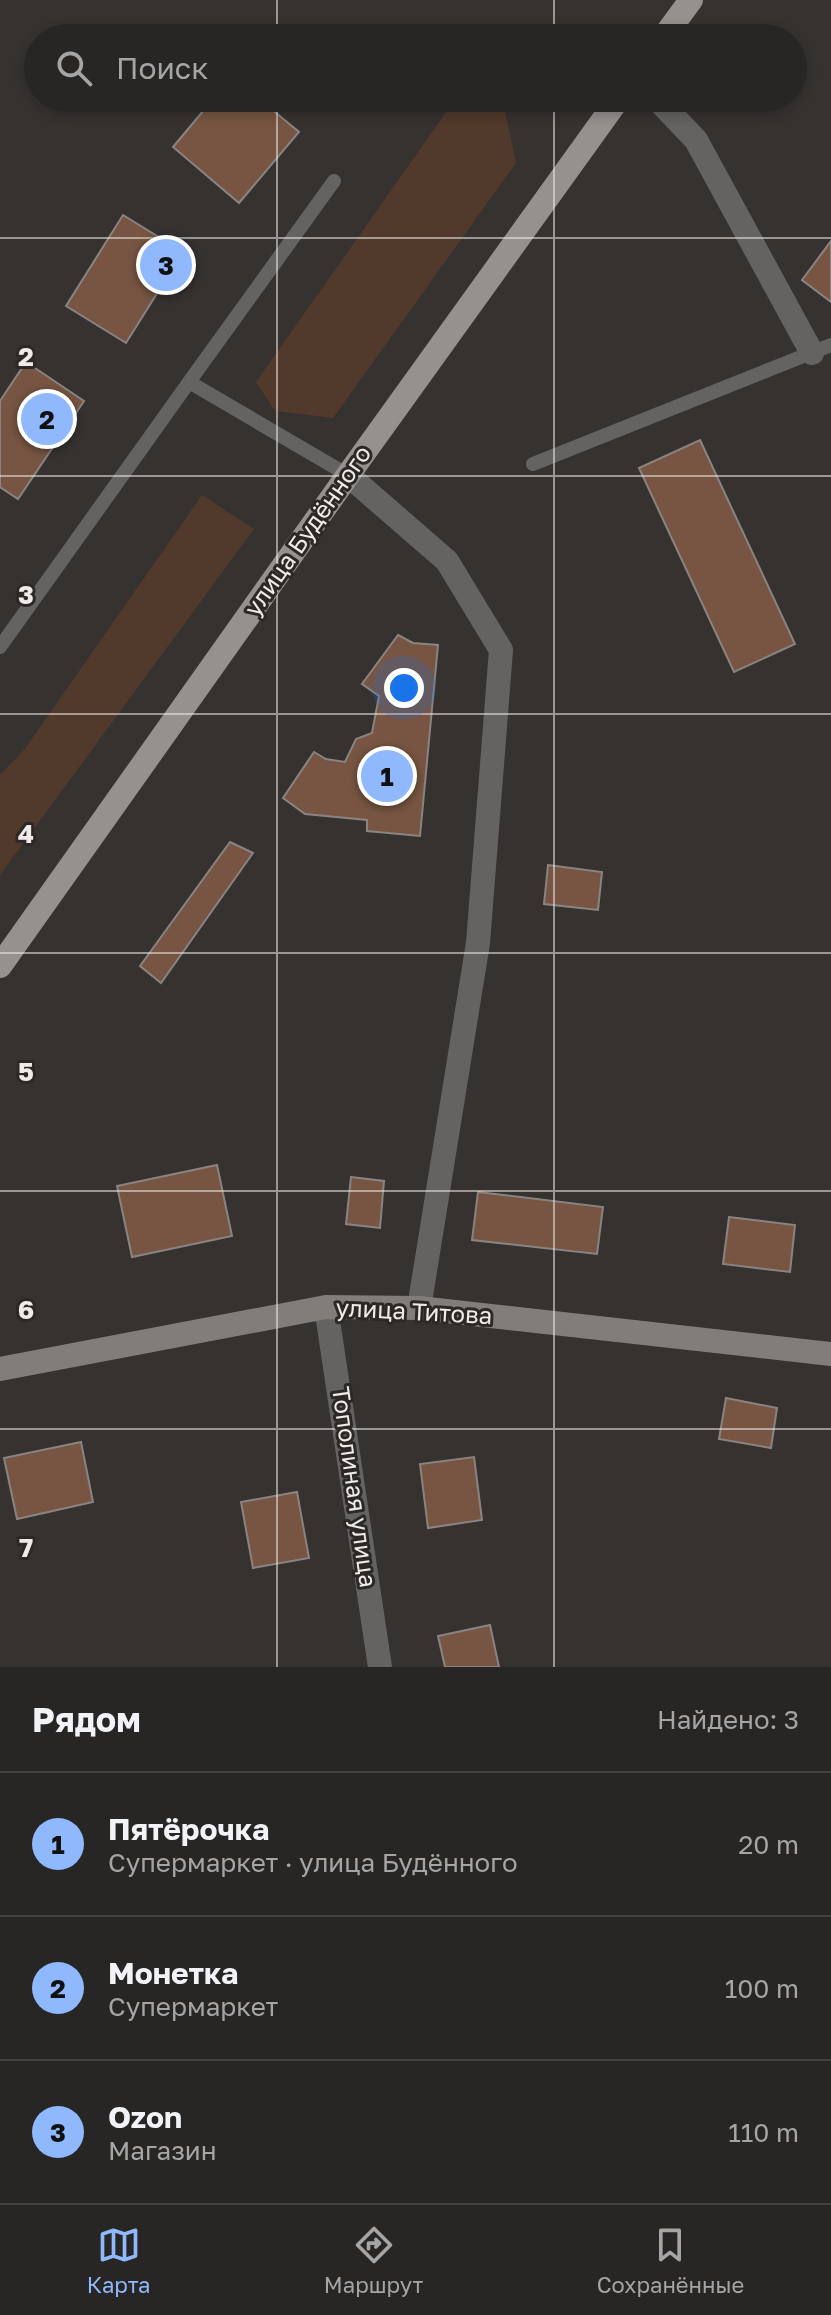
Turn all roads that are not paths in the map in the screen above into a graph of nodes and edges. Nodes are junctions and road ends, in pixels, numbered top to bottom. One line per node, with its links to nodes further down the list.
1 (691, 0): 2 (main road)
2 (673, 24)
3 (609, 112): 9 (main road, улица Будённого)
4 (669, 112): 6 (street)
5 (334, 181): 7 (lane)
6 (822, 349): 8 (lane)
7 (189, 382): 9 (lane); 10 (lane)
8 (533, 464)
9 (348, 475): 11 (main road, улица Будённого); 13 (street)
10 (0, 647)
11 (0, 966)
12 (326, 1307): 13 (street, улица Титова); 15 (street, улица Титова); 16 (street, Тополиная улица)
13 (419, 1308): 14 (street, улица Титова)
14 (831, 1354)
15 (0, 1369)
16 (380, 1667)

